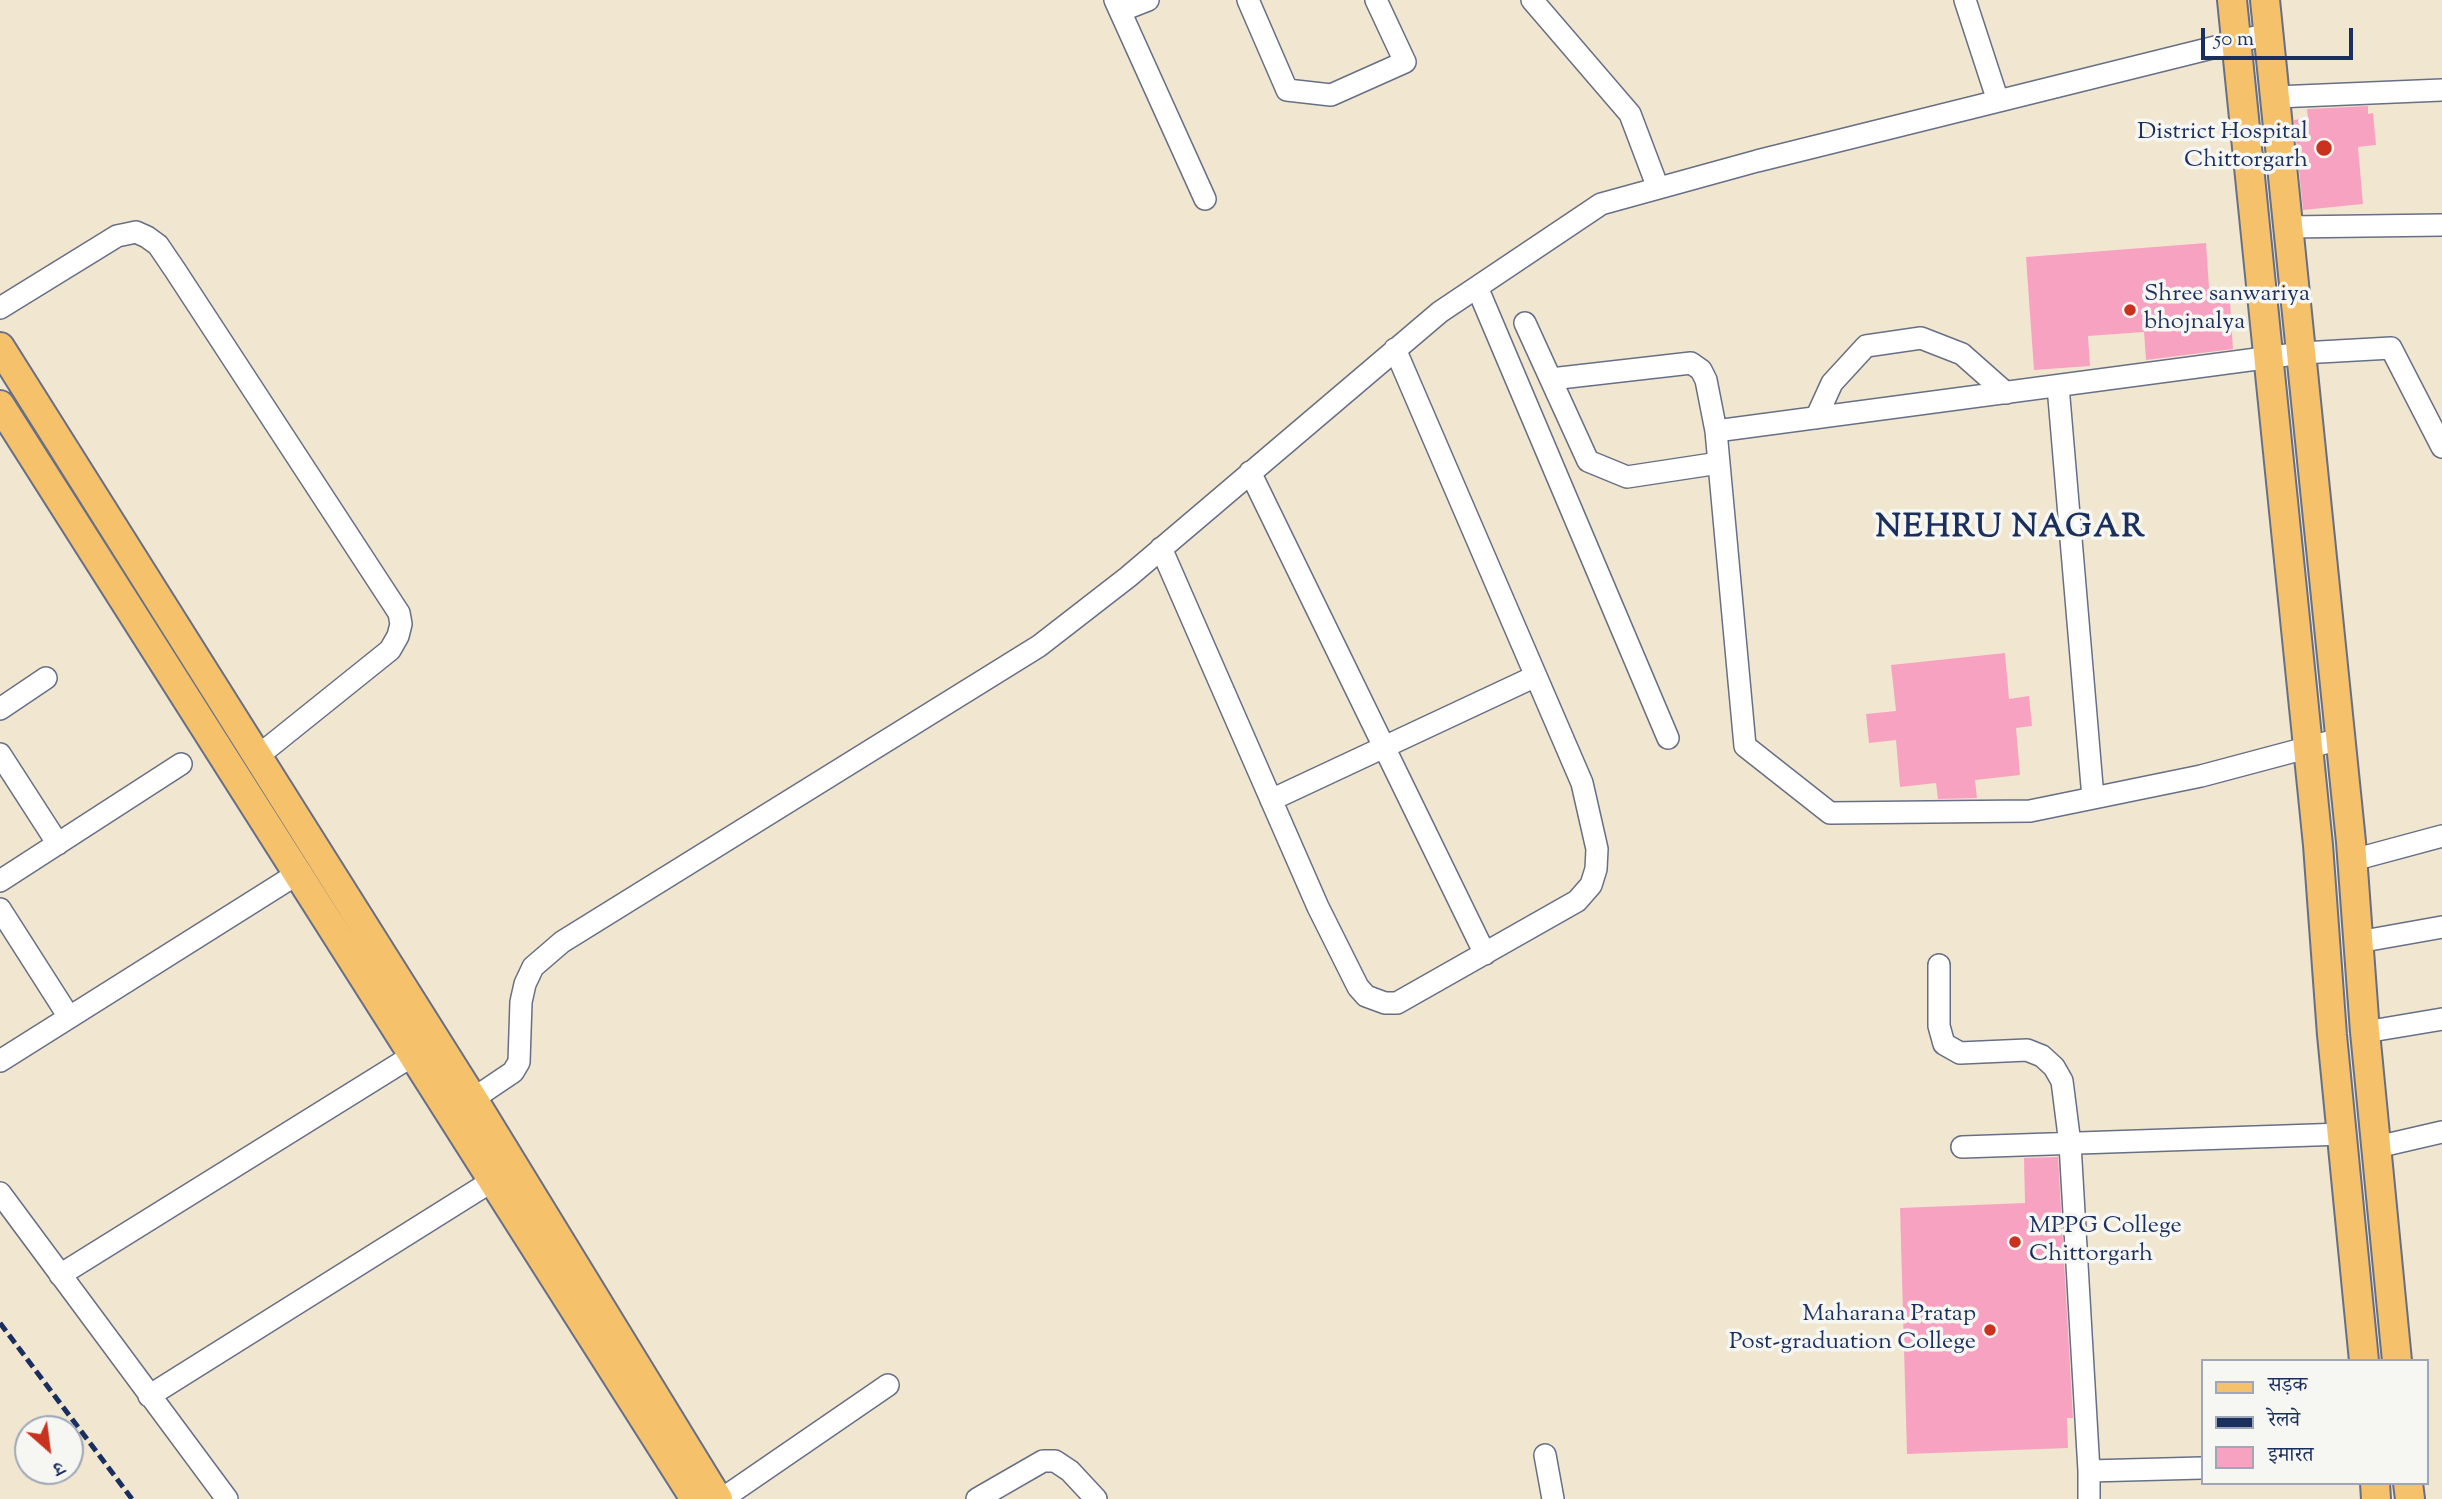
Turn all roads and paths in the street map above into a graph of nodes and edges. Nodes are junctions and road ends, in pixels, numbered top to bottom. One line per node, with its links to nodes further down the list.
1 (1148, 0): 8 (street)
2 (1248, 0): 3 (street)
3 (1376, 0)
4 (1532, 0): 14 (street)
5 (1965, 0): 13 (street)
6 (2232, 0): 10 (main road)
7 (2265, 0): 9 (main road)
8 (1118, 6): 15 (street)
9 (2267, 34): 10 (street); 12 (main road)
10 (2234, 43): 13 (street); 24 (main road)
11 (2442, 90): 12 (street)
12 (2276, 97): 17 (main road)
13 (1998, 101): 14 (street)
14 (1658, 188): 18 (street)
15 (1205, 199)
16 (2442, 225): 17 (street)
17 (2288, 227): 23 (main road)
18 (1477, 287): 22 (street); 38 (street)
19 (0, 308): 43 (street)
20 (1525, 323): 25 (street)
21 (0, 347): 43 (main road)
22 (1395, 349): 33 (street); 35 (street)
23 (2302, 353): 24 (street); 31 (street); 39 (main road)
24 (2268, 358): 26 (street); 41 (main road)
25 (1550, 379): 30 (street); 32 (street)
26 (2058, 386): 27 (street); 45 (street)
27 (2006, 393): 29 (street); 29 (street)
28 (0, 405): 50 (main road)
29 (1816, 418): 30 (street)
30 (1716, 430): 32 (street)
31 (2442, 447)
32 (1719, 463): 45 (street)
33 (1250, 472): 34 (street); 40 (street)
34 (1161, 548): 46 (street); 62 (street)
35 (1536, 676): 40 (street); 55 (street)
36 (46, 678): 37 (street)
37 (0, 709)
38 (1668, 738)
39 (2340, 739): 41 (street); 49 (main road)
40 (1384, 747): 46 (street); 55 (street)
41 (2307, 748): 45 (street); 65 (main road)
42 (0, 754): 48 (street)
43 (258, 757): 62 (main road)
44 (181, 764): 48 (street)
45 (2093, 798)
46 (1271, 800): 55 (street)
47 (2442, 836): 49 (street)
48 (58, 844): 51 (street)
49 (2353, 860): 54 (main road)
50 (297, 874): 57 (street); 60 (main road)
51 (0, 881)
52 (0, 909): 57 (street)
53 (2442, 927): 54 (street)
54 (2358, 942): 59 (main road)
55 (1485, 954)
56 (1939, 965): 66 (street)
57 (69, 1017): 61 (street)
58 (2442, 1019): 59 (street)
59 (2365, 1032): 68 (main road)
60 (412, 1056): 63 (main road); 71 (street)
61 (0, 1061)
62 (473, 1099): 63 (street); 81 (main road)
63 (449, 1115): 69 (main road)
64 (2442, 1132): 68 (street)
65 (2343, 1134): 66 (street); 72 (main road)
66 (2070, 1144): 67 (street); 78 (street)
67 (1962, 1147)
68 (2377, 1147): 73 (main road)
69 (492, 1181): 75 (street); 80 (main road)
70 (0, 1193): 71 (street)
71 (60, 1275): 75 (street)
72 (2364, 1359)
73 (2397, 1359)
74 (888, 1385): 81 (street)
75 (149, 1396): 79 (street)
76 (1545, 1455): 84 (street)
77 (2200, 1468): 78 (street)
78 (2089, 1471): 85 (street)
79 (227, 1499)
80 (695, 1499)
81 (720, 1499)
82 (977, 1499): 83 (street)
83 (1096, 1499)
84 (1553, 1499)
85 (2089, 1499)

